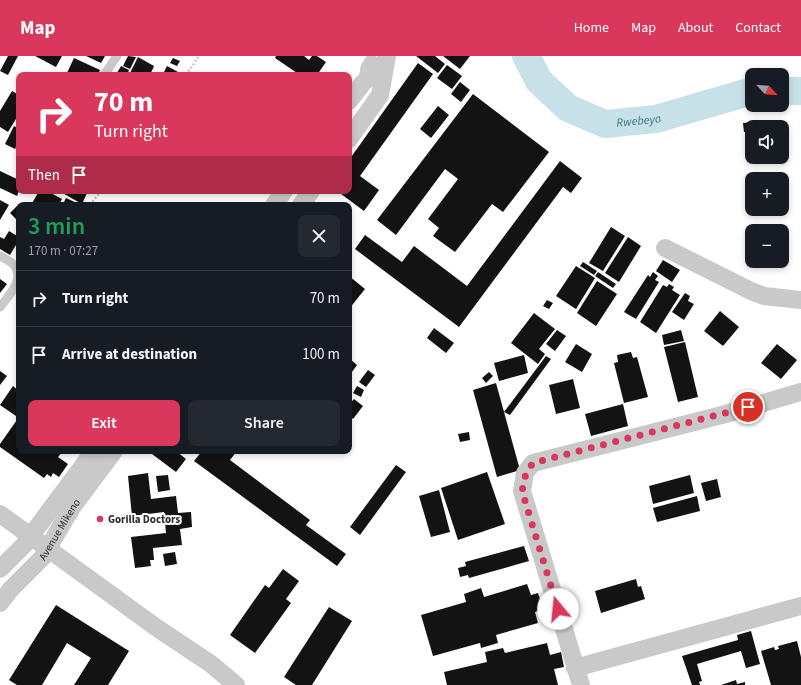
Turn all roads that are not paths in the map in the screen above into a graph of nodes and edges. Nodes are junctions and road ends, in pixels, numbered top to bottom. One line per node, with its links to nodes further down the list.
1 (117, 56): 3 (lane)
2 (381, 58): 4 (street); 5 (street)
3 (106, 72)
4 (352, 97)
5 (352, 135)
6 (665, 248): 10 (street)
7 (0, 256): 8 (lane)
8 (16, 268)
9 (16, 285): 11 (lane)
10 (801, 300)
11 (0, 307)
12 (801, 392): 21 (street)
13 (92, 454): 16 (street, Avenue Mikeno)
14 (112, 454): 17 (street, Avenue Mikeno)
15 (0, 514): 16 (street)
16 (31, 537): 17 (street); 18 (street, Avenue Mikeno)
17 (48, 548): 19 (street, Avenue Mikeno); 22 (street)
18 (0, 569)
19 (0, 603)
20 (801, 606): 21 (street)
21 (576, 668): 23 (street)
22 (236, 685)
23 (581, 685)

